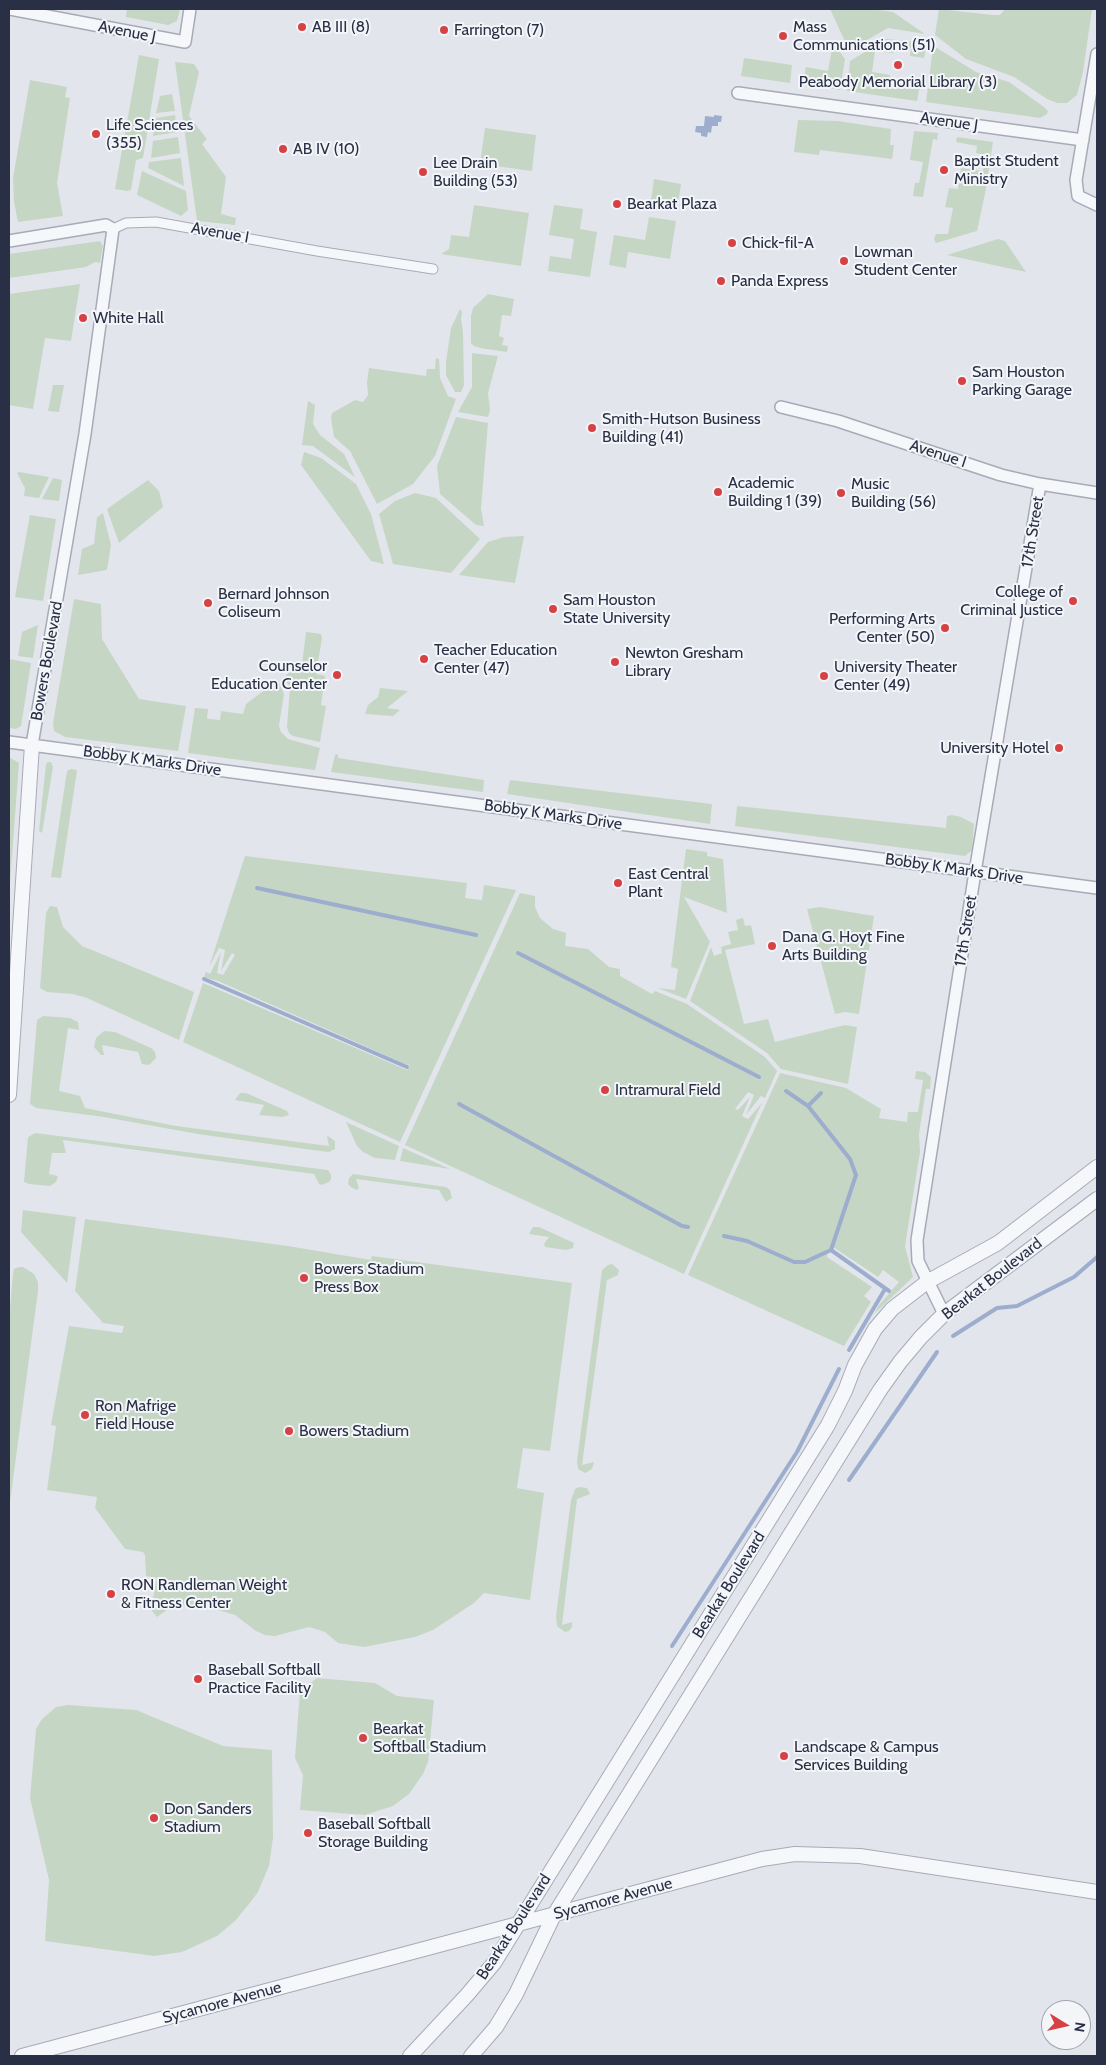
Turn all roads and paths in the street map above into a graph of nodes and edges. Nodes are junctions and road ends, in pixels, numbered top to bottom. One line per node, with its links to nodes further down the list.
1 (10, 9): 2 (street, Avenue J)
2 (190, 9)
3 (1097, 54): 5 (street)
4 (738, 93): 5 (street, Avenue J)
5 (1083, 140): 6 (street)
6 (1097, 205)
7 (113, 229): 8 (street, Avenue I); 9 (street, Avenue I); 14 (street, Bowers Boulevard)
8 (9, 241)
9 (433, 269)
10 (781, 407): 11 (street, Avenue I)
11 (1040, 484): 12 (street, Avenue I); 15 (street, 17th Street)
12 (1097, 493)
13 (9, 742): 14 (street, Bobby K Marks Drive)
14 (32, 745): 15 (street, Bobby K Marks Drive); 17 (street, Bowers Boulevard)
15 (975, 872): 16 (street, Bobby K Marks Drive); 20 (street, 17th Street)
16 (1097, 888)
17 (9, 1095)
18 (1097, 1166): 20 (street, Bearkat Boulevard)
19 (1097, 1199): 21 (street, Bearkat Boulevard)
20 (927, 1282): 21 (street, 17th Street); 24 (street, Bearkat Boulevard)
21 (944, 1314): 23 (street, Bearkat Boulevard)
22 (1097, 1892): 23 (street, Sycamore Avenue)
23 (554, 1915): 24 (street, Sycamore Avenue); 27 (street, Bearkat Boulevard)
24 (519, 1923): 25 (street, Sycamore Avenue); 26 (street, Bearkat Boulevard)
25 (22, 2056)
26 (410, 2056)
27 (471, 2056)

